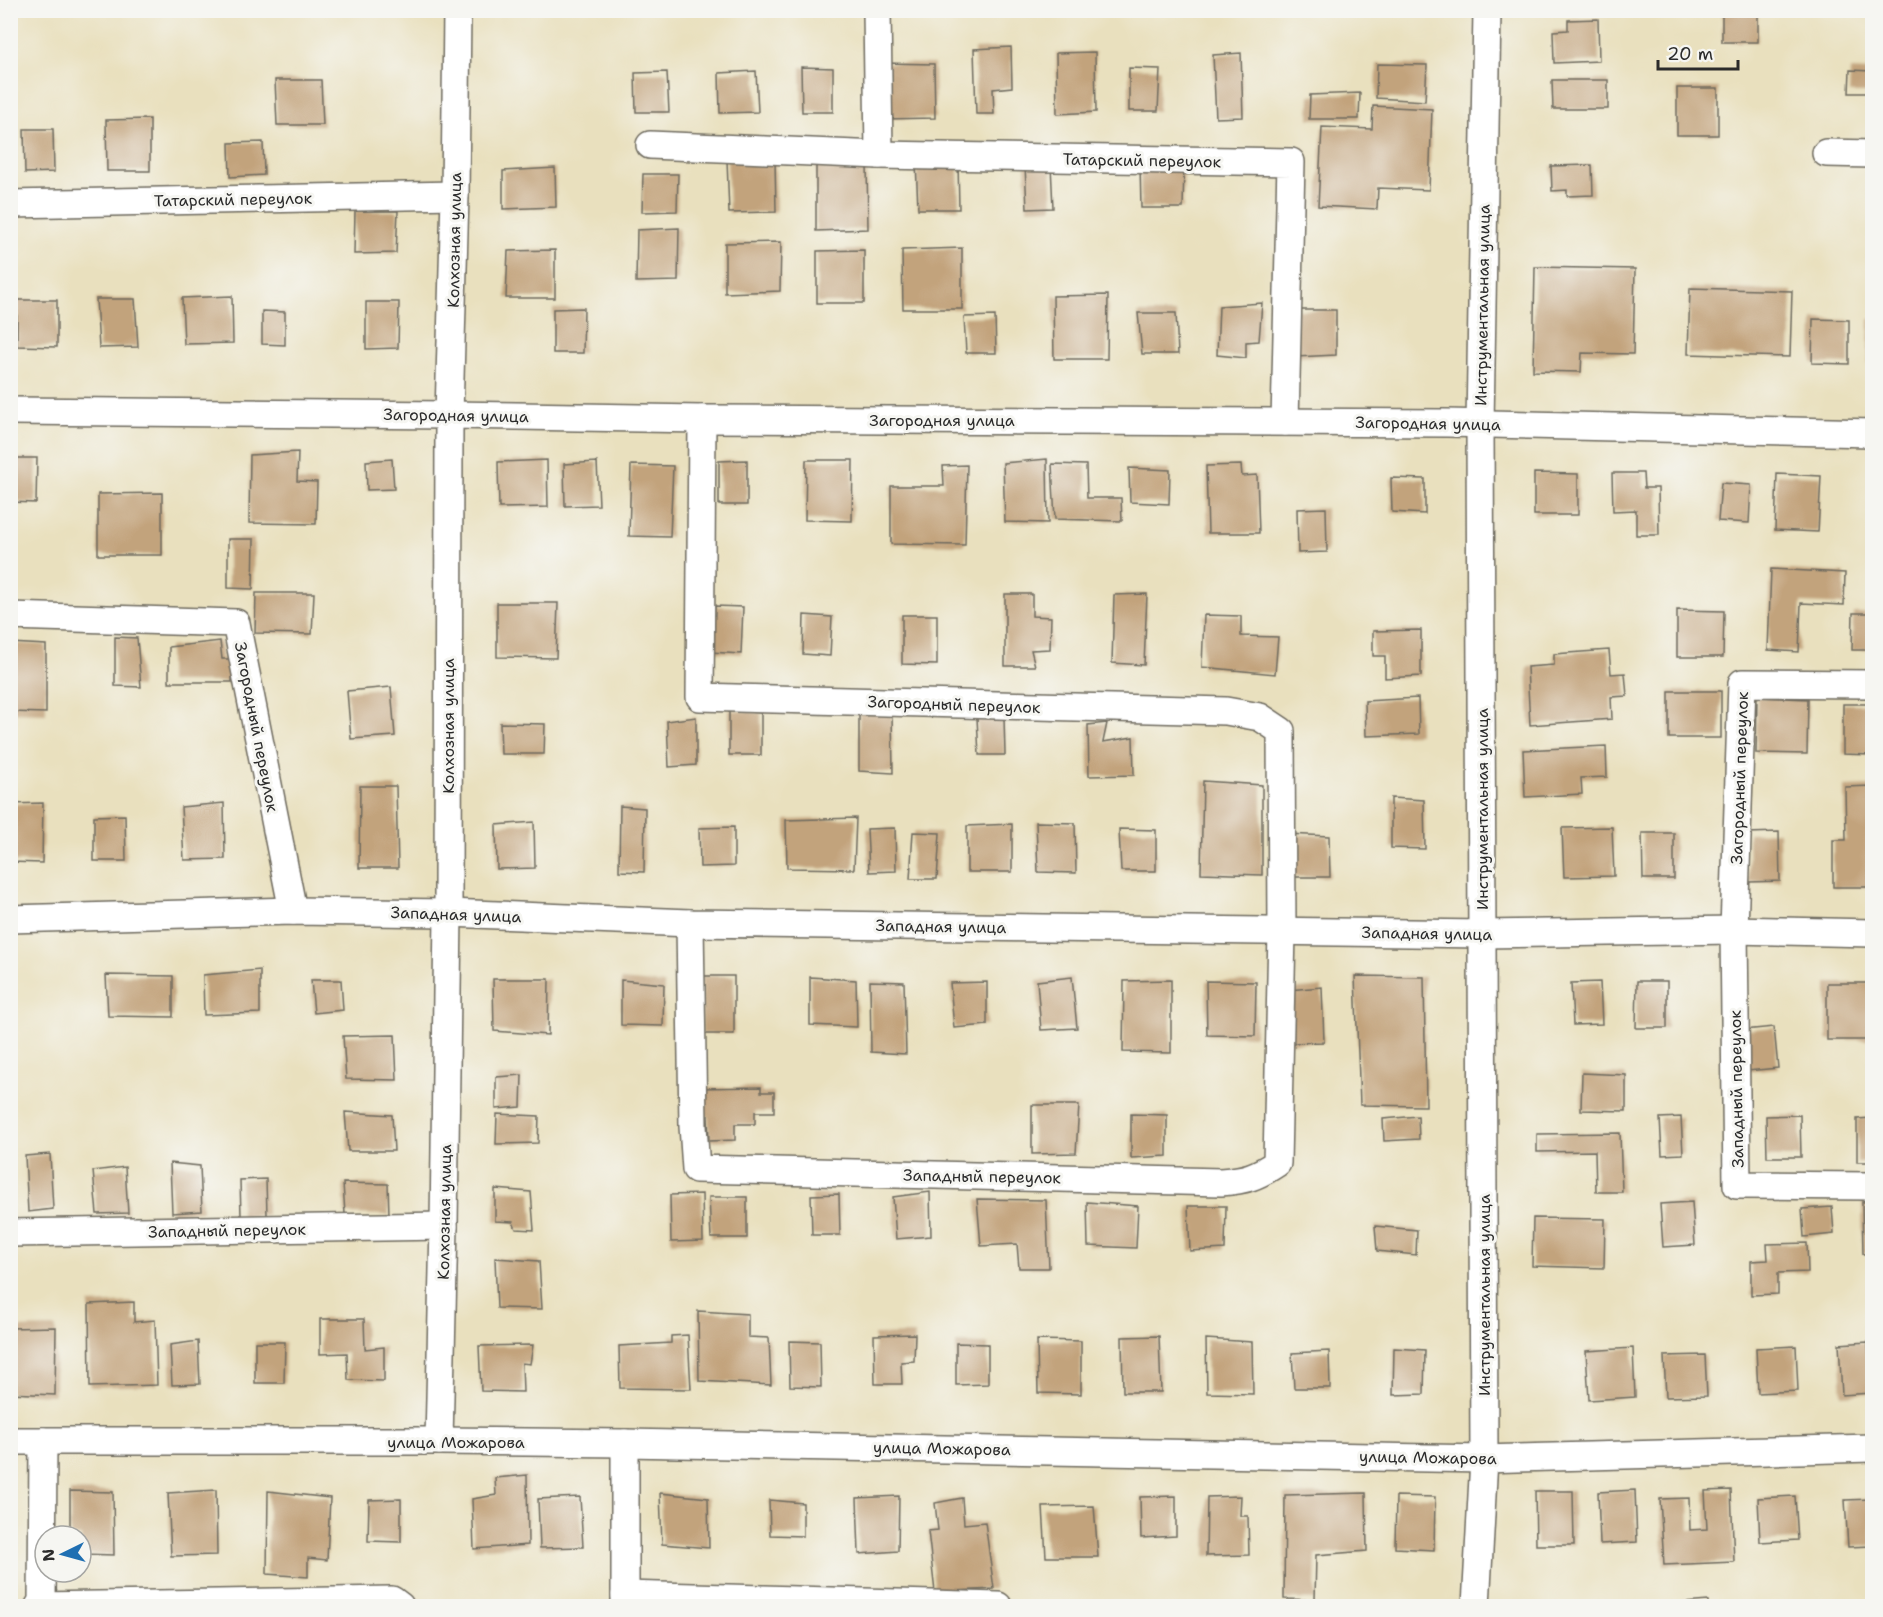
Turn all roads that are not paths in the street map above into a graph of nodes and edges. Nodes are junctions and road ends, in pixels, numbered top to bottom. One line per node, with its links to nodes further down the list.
1 (457, 10): 8 (street, Колхозная улица)
2 (877, 10): 7 (street)
3 (1487, 10): 14 (street, Инструментальная улица)
4 (650, 145): 7 (street)
5 (1826, 153): 6 (street)
6 (1872, 154)
7 (879, 155): 13 (street, Татарский переулок)
8 (455, 195): 9 (street, Татарский переулок); 11 (street, Колхозная улица)
9 (10, 204)
10 (10, 411): 11 (street, Загородная улица)
11 (449, 415): 12 (street, Загородная улица); 19 (street, Колхозная улица)
12 (702, 419): 13 (street, Загородная улица); 23 (street, Загородный переулок)
13 (1285, 422): 14 (street, Загородная улица)
14 (1480, 424): 15 (street, Загородная улица); 25 (street, Инструментальная улица)
15 (1872, 433)
16 (10, 616): 18 (street, Загородный переулок)
17 (1872, 684): 22 (street, Загородный переулок)
18 (293, 911): 19 (street, Западная улица); 20 (street, Западная улица)
19 (448, 913): 21 (street, Западная улица); 27 (street, Колхозная улица)
20 (10, 919)
21 (690, 923): 23 (street, Западная улица); 23 (street, Западный переулок)
22 (1734, 930): 24 (street, Западная улица); 25 (street, Западная улица); 26 (street, Западный переулок)
23 (1282, 931): 25 (street, Западная улица)
24 (1872, 933)
25 (1483, 934): 34 (street, Инструментальная улица)
26 (1872, 1186)
27 (444, 1226): 28 (street, Западный переулок); 31 (street, Колхозная улица)
28 (10, 1233)
29 (10, 1441): 30 (street, улица Можарова)
30 (43, 1441): 31 (street, улица Можарова); 36 (street)
31 (439, 1441): 32 (street, улица Можарова)
32 (625, 1443): 34 (street, улица Можарова); 35 (street)
33 (1872, 1448): 34 (street, улица Можарова)
34 (1484, 1459): 39 (street, Инструментальная улица)
35 (625, 1601): 38 (street)
36 (40, 1606): 37 (street)
37 (400, 1606)
38 (998, 1606)
39 (1476, 1606)

